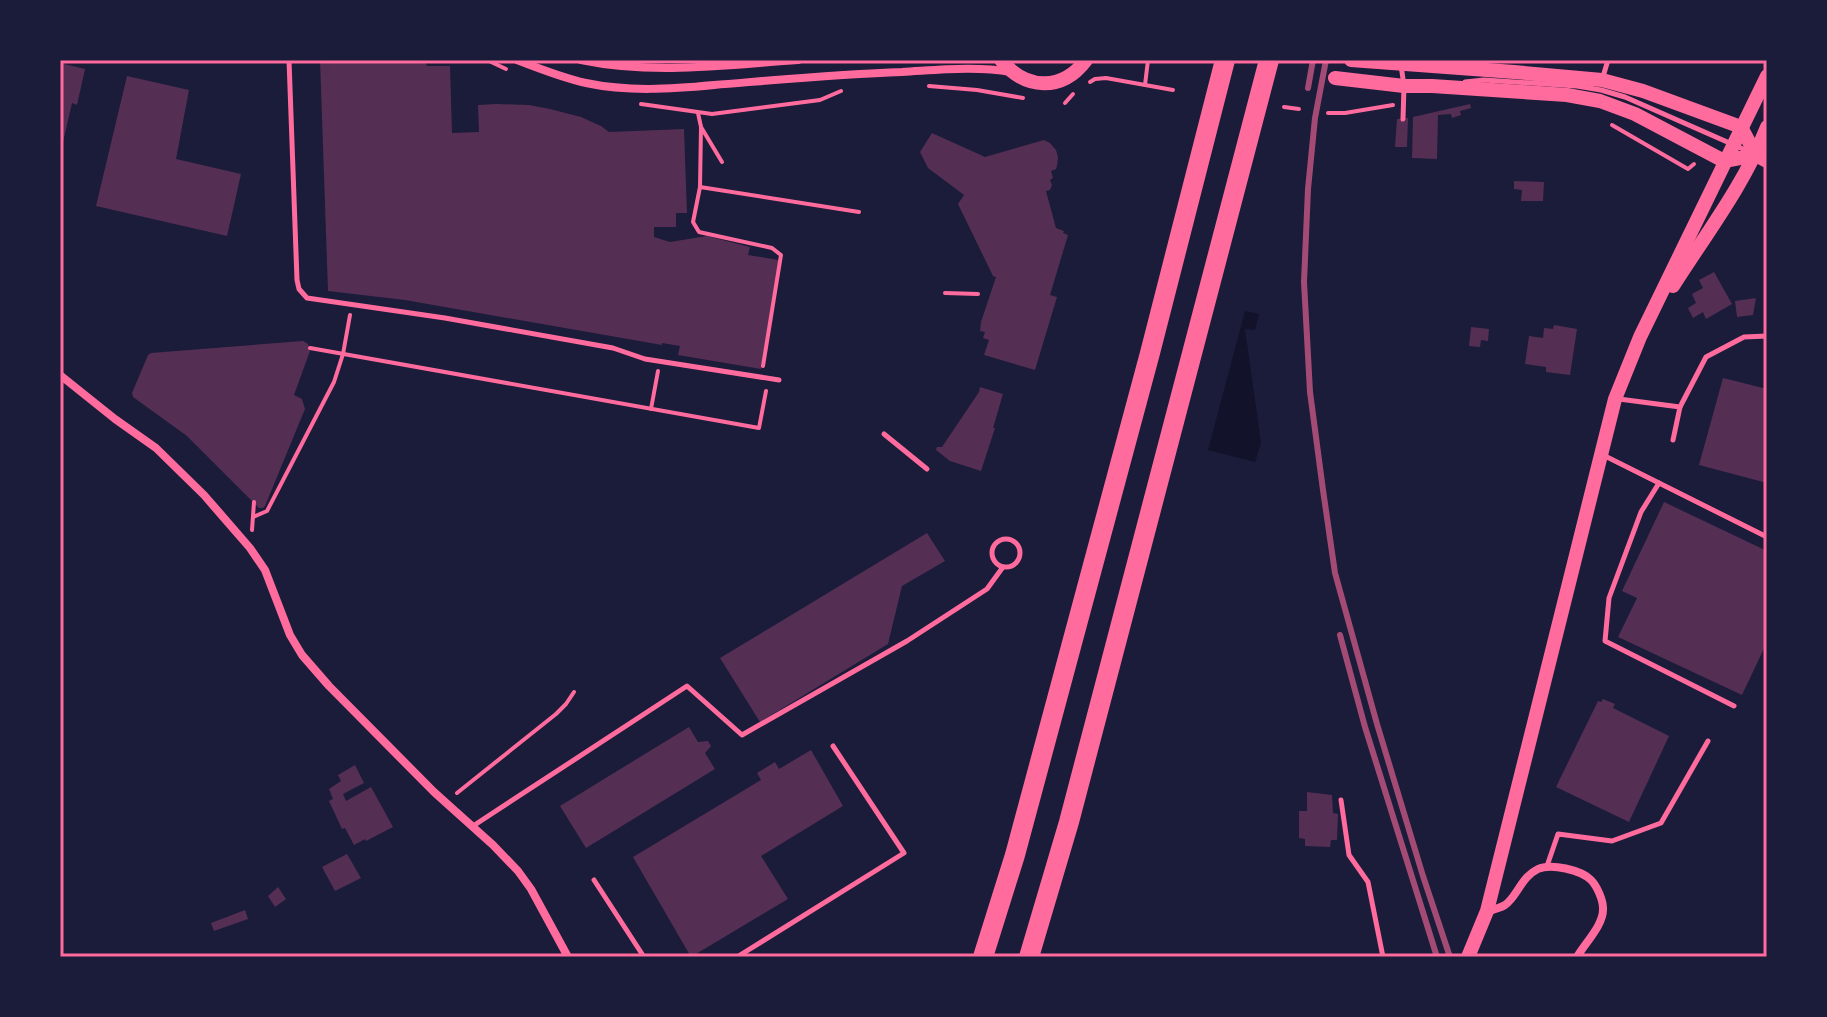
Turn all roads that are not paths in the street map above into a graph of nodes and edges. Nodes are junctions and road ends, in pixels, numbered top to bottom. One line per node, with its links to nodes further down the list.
1 (289, 60): 28 (lane)
2 (517, 60): 13 (street)
3 (581, 60): 4 (street)
4 (798, 60)
5 (1001, 60): 13 (main road)
6 (1101, 60): 11 (main road)
7 (1225, 60): 49 (highway)
8 (1269, 60): 50 (highway)
9 (1351, 60): 12 (main road)
10 (1608, 60): 16 (lane)
11 (1083, 64): 13 (main road)
12 (1400, 64): 16 (main road); 17 (lane)
13 (1012, 72)
14 (1767, 76): 20 (main road)
15 (1335, 78): 17 (main road)
16 (1602, 80): 20 (main road)
17 (1404, 86): 18 (main road); 19 (lane)
18 (1432, 86): 22 (lane); 24 (main road)
19 (1403, 119)
20 (1741, 127): 22 (main road); 23 (main road)
21 (1767, 127): 23 (main road)
22 (1733, 145): 23 (lane); 24 (main road)
23 (1761, 158): 24 (main road); 26 (main road)
24 (1724, 161): 26 (main road)
25 (1767, 336): 30 (lane)
26 (1640, 337): 29 (main road)
27 (60, 375): 42 (street)
28 (779, 380)
29 (1615, 399): 30 (lane); 33 (main road)
30 (1680, 407): 32 (lane)
31 (884, 434): 34 (lane)
32 (1673, 440)
33 (1600, 454): 35 (lane); 45 (main road)
34 (927, 469)
35 (1659, 483): 36 (lane); 38 (lane)
36 (1767, 537)
37 (1003, 567): 37 (lane); 42 (lane)
38 (1734, 706)
39 (1708, 741): 43 (lane)
40 (833, 746): 48 (lane)
41 (1341, 800): 51 (lane)
42 (472, 826): 46 (street)
43 (1547, 867): 45 (street); 53 (street)
44 (594, 880): 47 (lane)
45 (1487, 911): 52 (main road)
46 (568, 957)
47 (644, 957)
48 (737, 957)
49 (983, 957)
50 (1029, 957)
51 (1383, 957)
52 (1468, 957)
53 (1577, 957)

